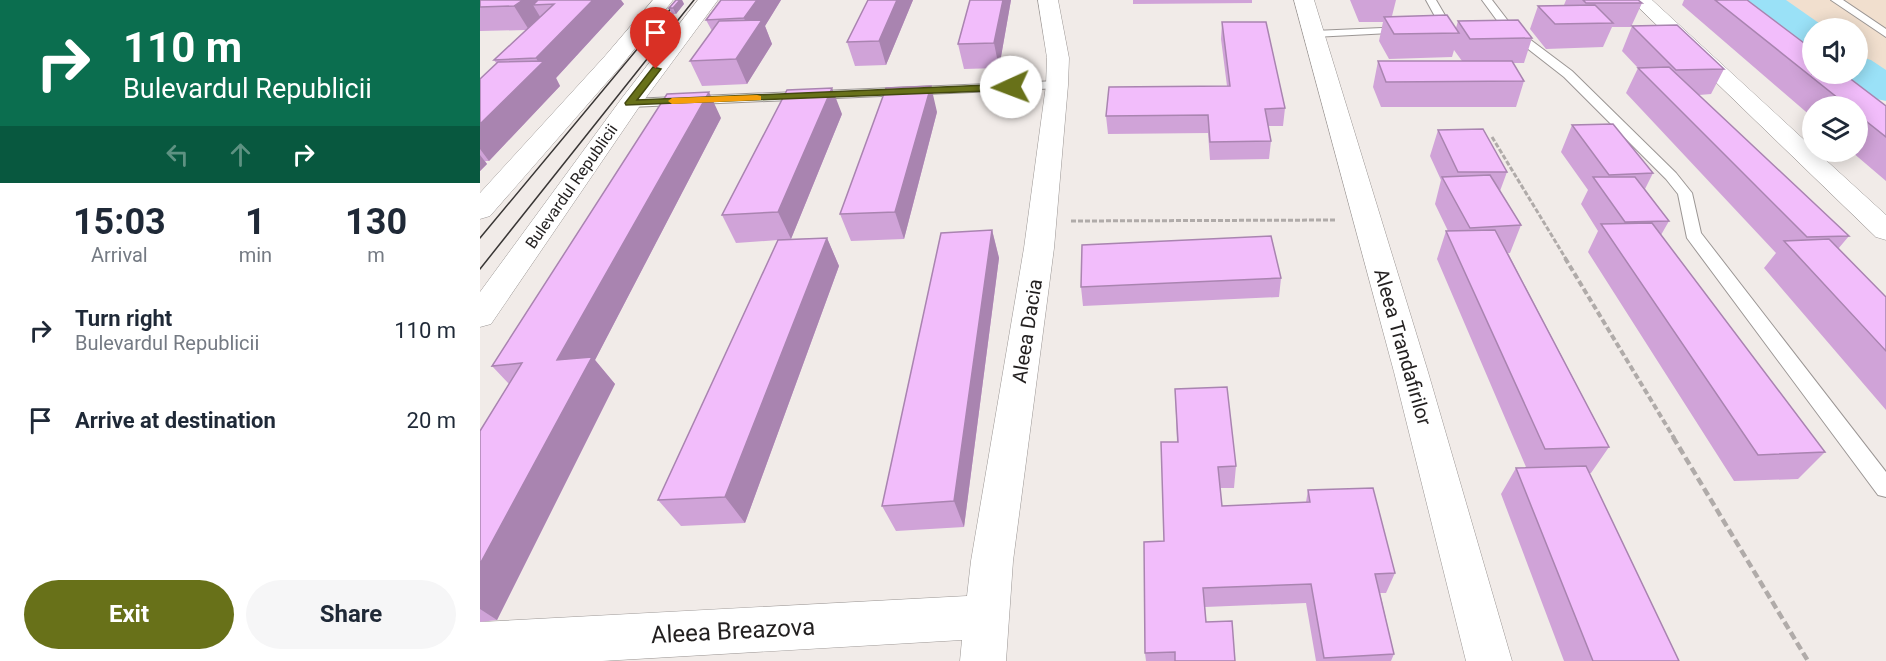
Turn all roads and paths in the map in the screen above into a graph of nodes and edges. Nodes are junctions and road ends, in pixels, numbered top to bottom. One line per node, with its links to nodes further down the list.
1 (663, 0): 18 (street)
2 (708, 0): 16 (street, Bulevardul Republicii)
3 (1048, 0): 15 (street, Aleea Dacia)
4 (1304, 0): 13 (street, Aleea Trandafirilor)
5 (1431, 0): 11 (lane)
6 (1487, 0): 10 (lane)
7 (1641, 0): 21 (street)
8 (1836, 0): 14 (lane)
9 (1488, 28): 10 (lane)
10 (1508, 28): 23 (lane)
11 (1447, 29)
12 (1414, 30): 13 (lane)
13 (1314, 34): 19 (street, Aleea Trandafirilor)
14 (1886, 34)
15 (1057, 85): 16 (lane); 20 (street, Aleea Dacia)
16 (630, 103): 22 (street, Bulevardul Republicii)
17 (1492, 137): 28 (path)
18 (480, 210)
19 (1368, 220): 20 (path); 27 (street, Aleea Trandafirilor)
20 (1042, 221): 24 (street, Aleea Dacia)
21 (1886, 231)
22 (480, 316)
23 (1886, 488)
24 (986, 617): 25 (street, Aleea Breazova); 26 (street, Aleea Dacia)
25 (480, 645)
26 (982, 661)
27 (1489, 661)
28 (1808, 661)

